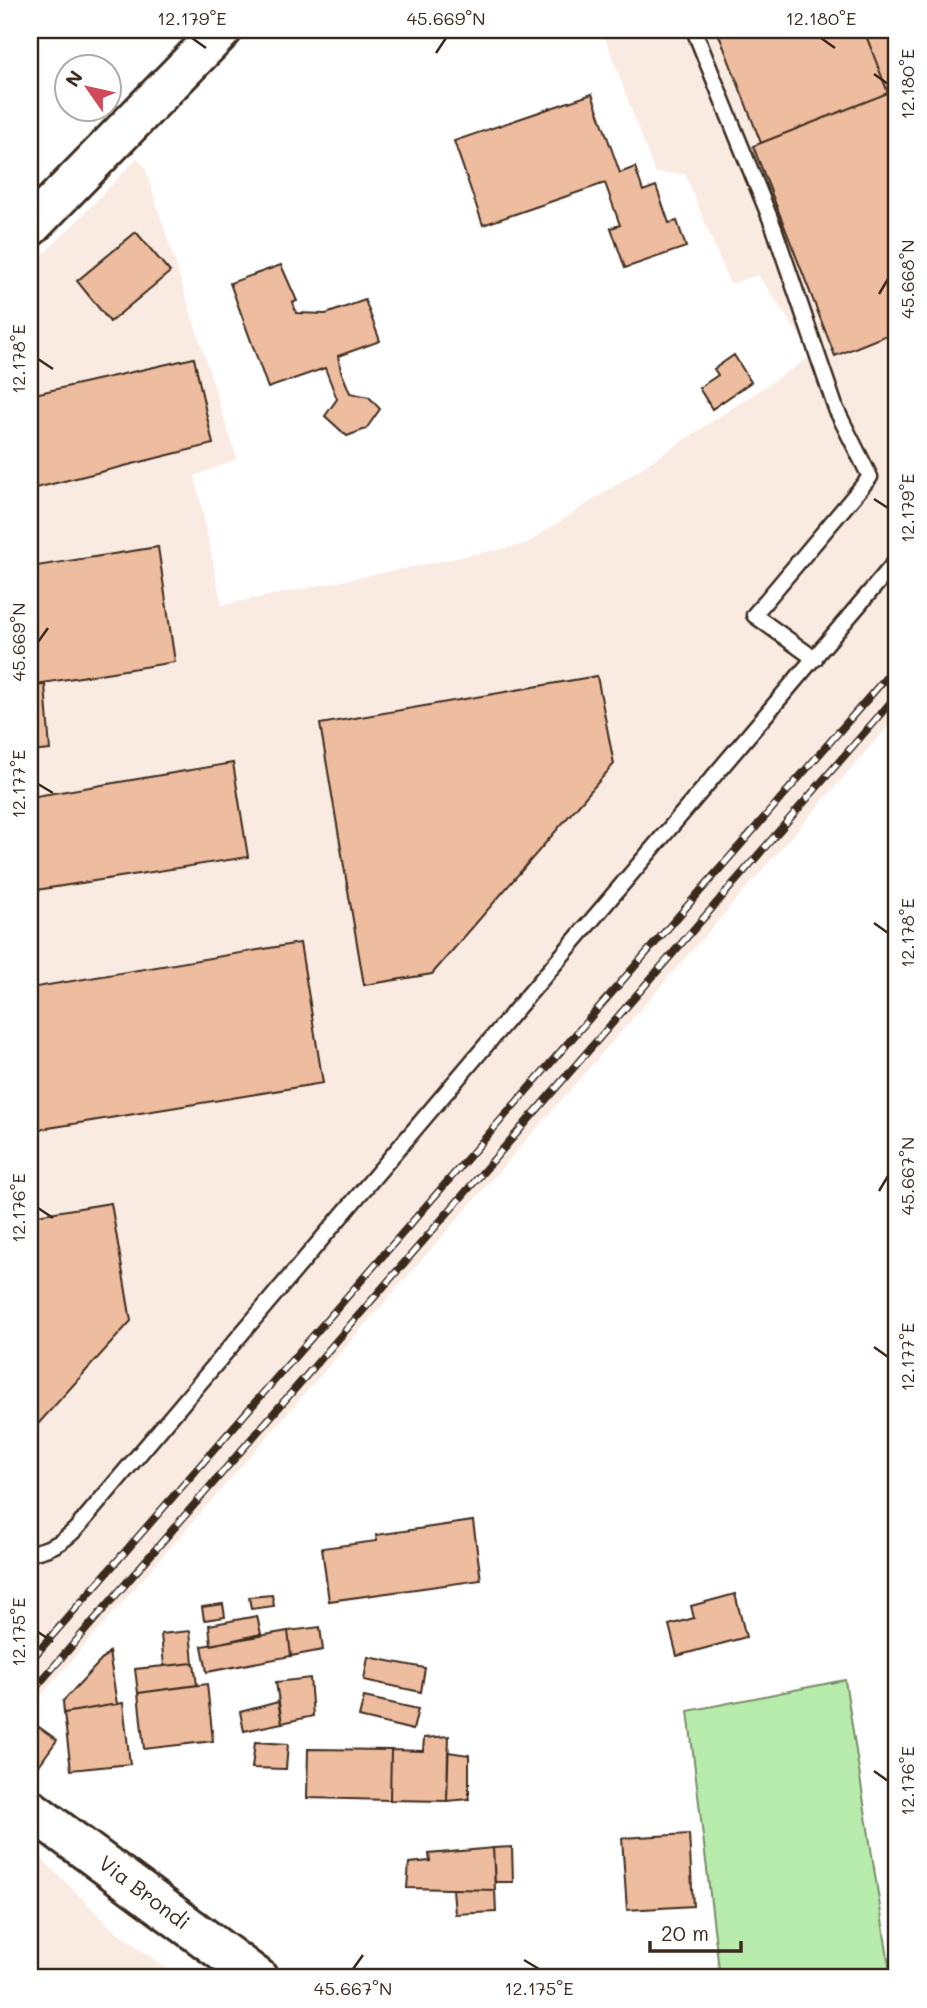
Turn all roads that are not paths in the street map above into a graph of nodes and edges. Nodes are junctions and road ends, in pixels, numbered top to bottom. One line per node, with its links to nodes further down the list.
1 (222, 30): 3 (street)
2 (694, 30): 5 (lane)
3 (30, 227)
4 (897, 560): 5 (lane)
5 (815, 659): 6 (lane)
6 (30, 1553)
7 (30, 1808): 8 (street, Via Brondi)
8 (258, 1978)

